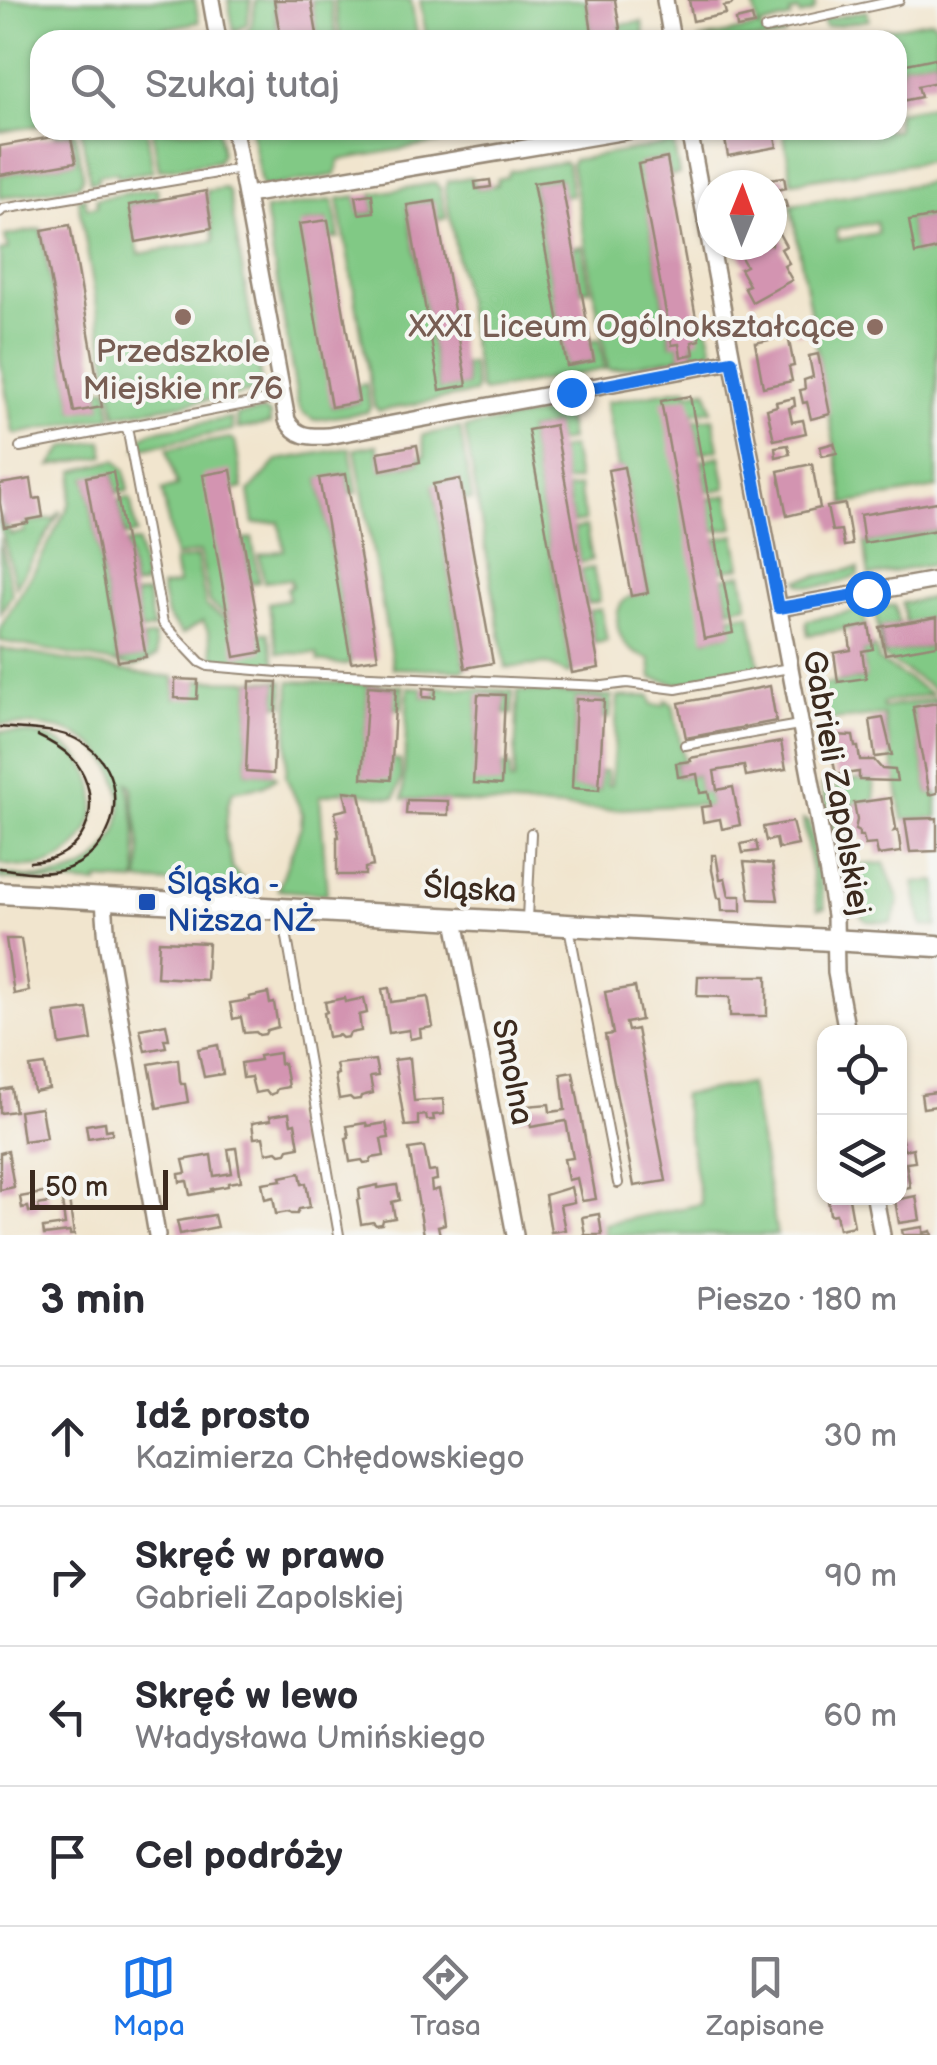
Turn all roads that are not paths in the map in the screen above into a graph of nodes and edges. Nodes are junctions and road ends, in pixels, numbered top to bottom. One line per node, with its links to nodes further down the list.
1 (212, 0): 5 (street)
2 (665, 0): 6 (street)
3 (899, 0): 4 (lane)
4 (765, 29)
5 (216, 30)
6 (670, 30)
7 (236, 140): 10 (street)
8 (573, 140): 11 (street)
9 (691, 140): 13 (street, Gabrieli Zapolskiej)
10 (241, 168): 11 (street); 12 (lane)
11 (247, 195): 14 (street)
12 (0, 212)
13 (732, 361): 14 (street); 18 (street, Gabrieli Zapolskiej)
14 (282, 396): 15 (lane)
15 (127, 427): 16 (lane); 19 (lane)
16 (20, 447)
17 (937, 580): 18 (street)
18 (779, 608): 19 (street, Gabrieli Zapolskiej)
19 (789, 668): 20 (street, Gabrieli Zapolskiej)
20 (800, 724): 21 (lane); 29 (street, Gabrieli Zapolskiej)
21 (685, 744)
22 (531, 832): 27 (lane)
23 (0, 893): 24 (street, Śląska)
24 (104, 900): 25 (street, Śląska); 34 (street)
25 (282, 910): 26 (street, Śląska); 35 (lane)
26 (455, 920): 27 (street, Śląska); 36 (street, Smolna)
27 (527, 924): 28 (street, Śląska)
28 (569, 925): 29 (street, Śląska); 32 (lane)
29 (834, 940): 30 (street, Śląska); 31 (street, Gabrieli Zapolskiej)
30 (937, 946)
31 (846, 1025)
32 (618, 1183)
33 (876, 1205): 37 (street)
34 (157, 1235)
35 (339, 1235)
36 (514, 1235)
37 (882, 1235)

